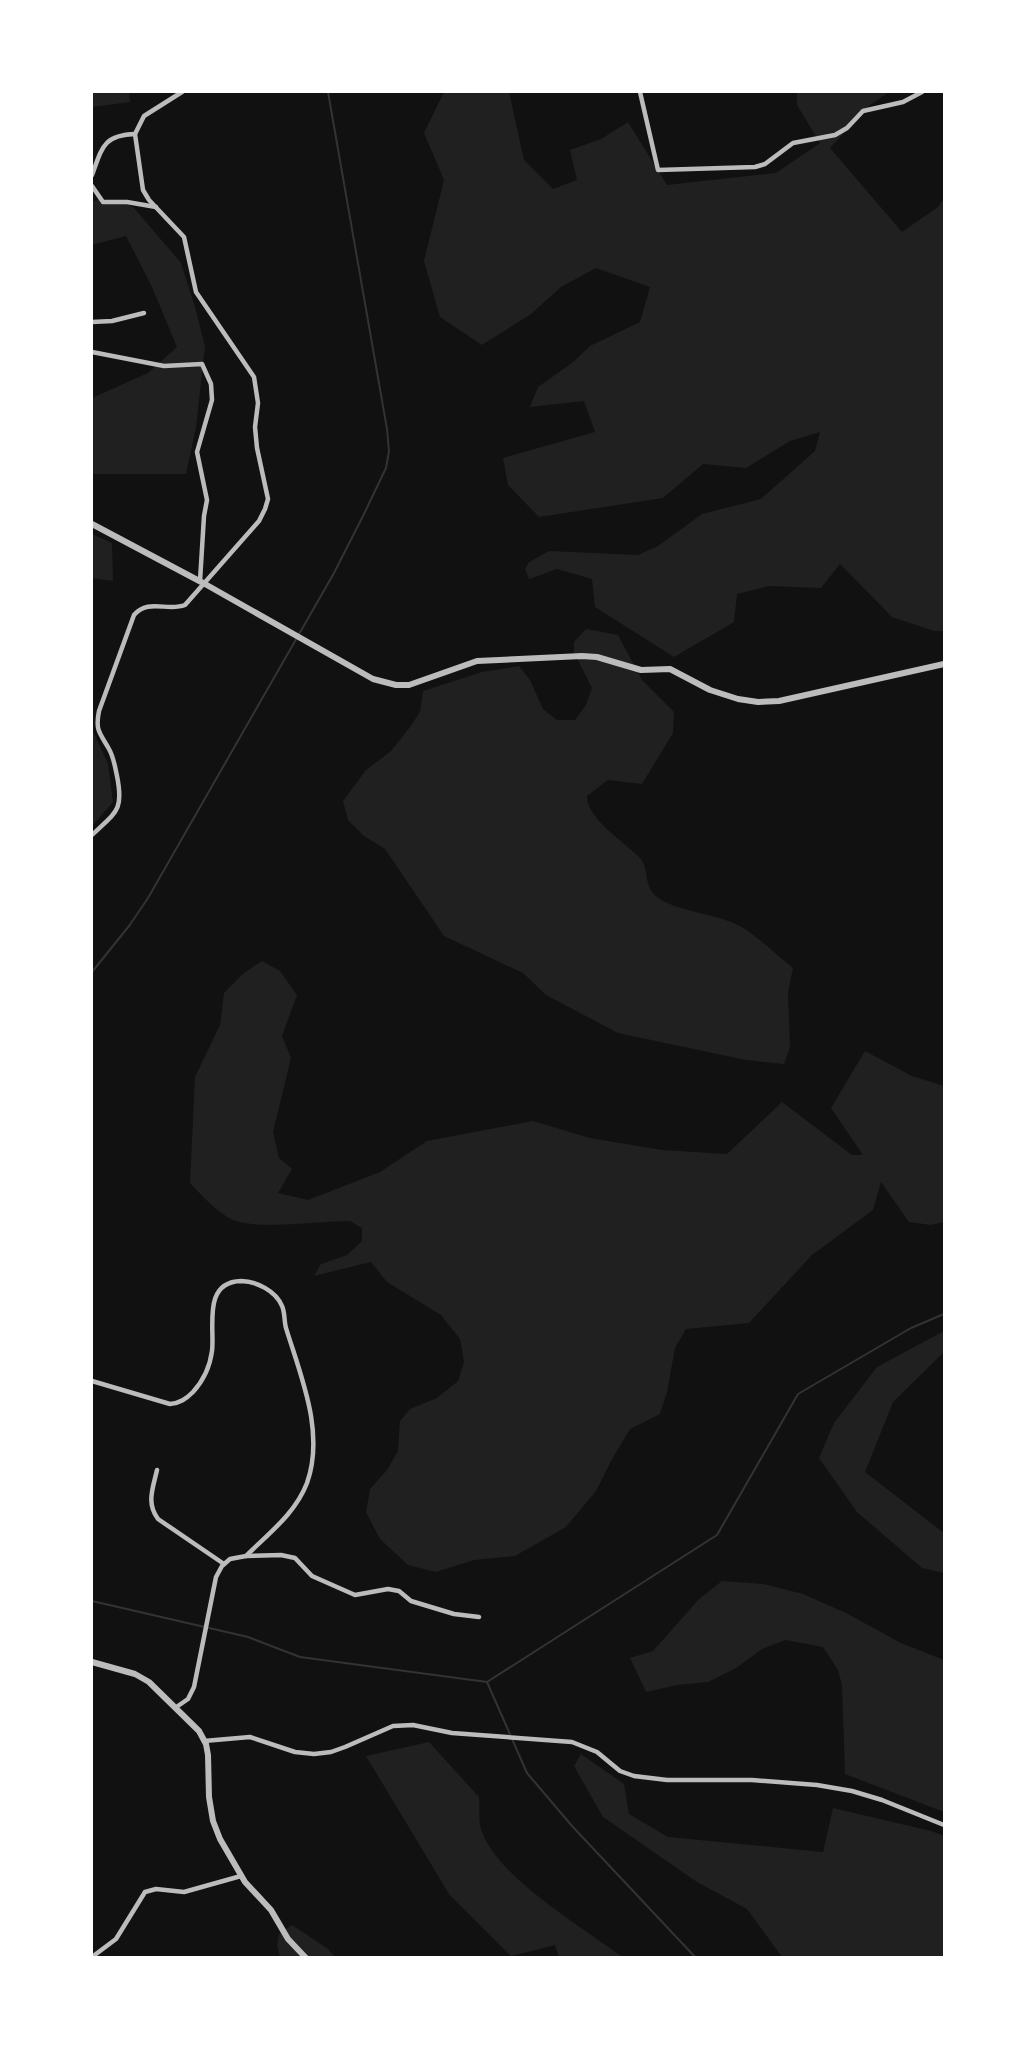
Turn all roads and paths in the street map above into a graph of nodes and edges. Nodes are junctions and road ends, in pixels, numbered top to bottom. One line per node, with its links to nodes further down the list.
1 (182, 92): 4 (street)
2 (640, 92): 3 (street)
3 (922, 92)
4 (135, 134): 5 (street); 7 (street)
5 (92, 175)
6 (92, 186): 7 (street)
7 (156, 207): 12 (street)
8 (144, 313): 9 (street)
9 (92, 322)
10 (92, 352): 12 (street)
11 (92, 524): 12 (street)
12 (203, 583): 13 (street); 14 (street)
13 (945, 664)
14 (92, 835)
15 (92, 1381): 17 (street)
16 (157, 1470): 18 (street)
17 (246, 1556): 18 (street); 19 (street)
18 (224, 1564): 21 (street)
19 (479, 1617)
20 (92, 1662): 21 (street)
21 (176, 1708): 22 (street)
22 (204, 1741): 23 (street); 24 (street)
23 (945, 1825)
24 (241, 1876): 25 (street); 26 (street)
25 (92, 1957)
26 (306, 1958)

